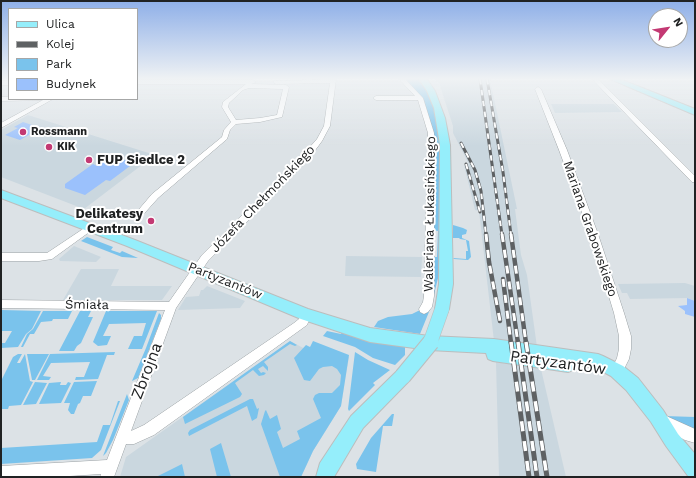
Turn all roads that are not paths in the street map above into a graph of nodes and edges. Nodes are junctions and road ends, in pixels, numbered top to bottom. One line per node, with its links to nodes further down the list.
1 (42, 101): 12 (street)
2 (227, 101): 11 (street)
3 (283, 101): 11 (street)
4 (330, 101): 18 (street, Józefa Chełmońskiego)
5 (421, 101): 21 (street, Waleriana Łukasińskiego)
6 (435, 101): 30 (main road, bridge)
7 (543, 101): 23 (street, Mariana Grabowskiego)
8 (617, 101): 13 (street)
9 (669, 101): 10 (main road)
10 (695, 112)
11 (234, 122): 15 (street)
12 (1, 126)
13 (695, 180)
14 (1, 194): 16 (main road, Partyzantów)
15 (139, 214)
16 (89, 228): 17 (street); 18 (main road, Partyzantów)
17 (1, 257)
18 (197, 270): 20 (street, Zbrojna); 22 (main road, Partyzantów)
19 (1, 304): 20 (street, Śmiała)
20 (172, 306): 26 (street, Zbrojna)
21 (424, 309)
22 (306, 315): 23 (main road, Partyzantów); 26 (street)
23 (617, 371): 24 (main road)
24 (657, 416): 25 (street); 27 (main road)
25 (695, 436)
26 (121, 438): 28 (street, Zbrojna)
27 (695, 468)
28 (108, 472): 29 (street)
29 (1, 473)
30 (324, 477)

